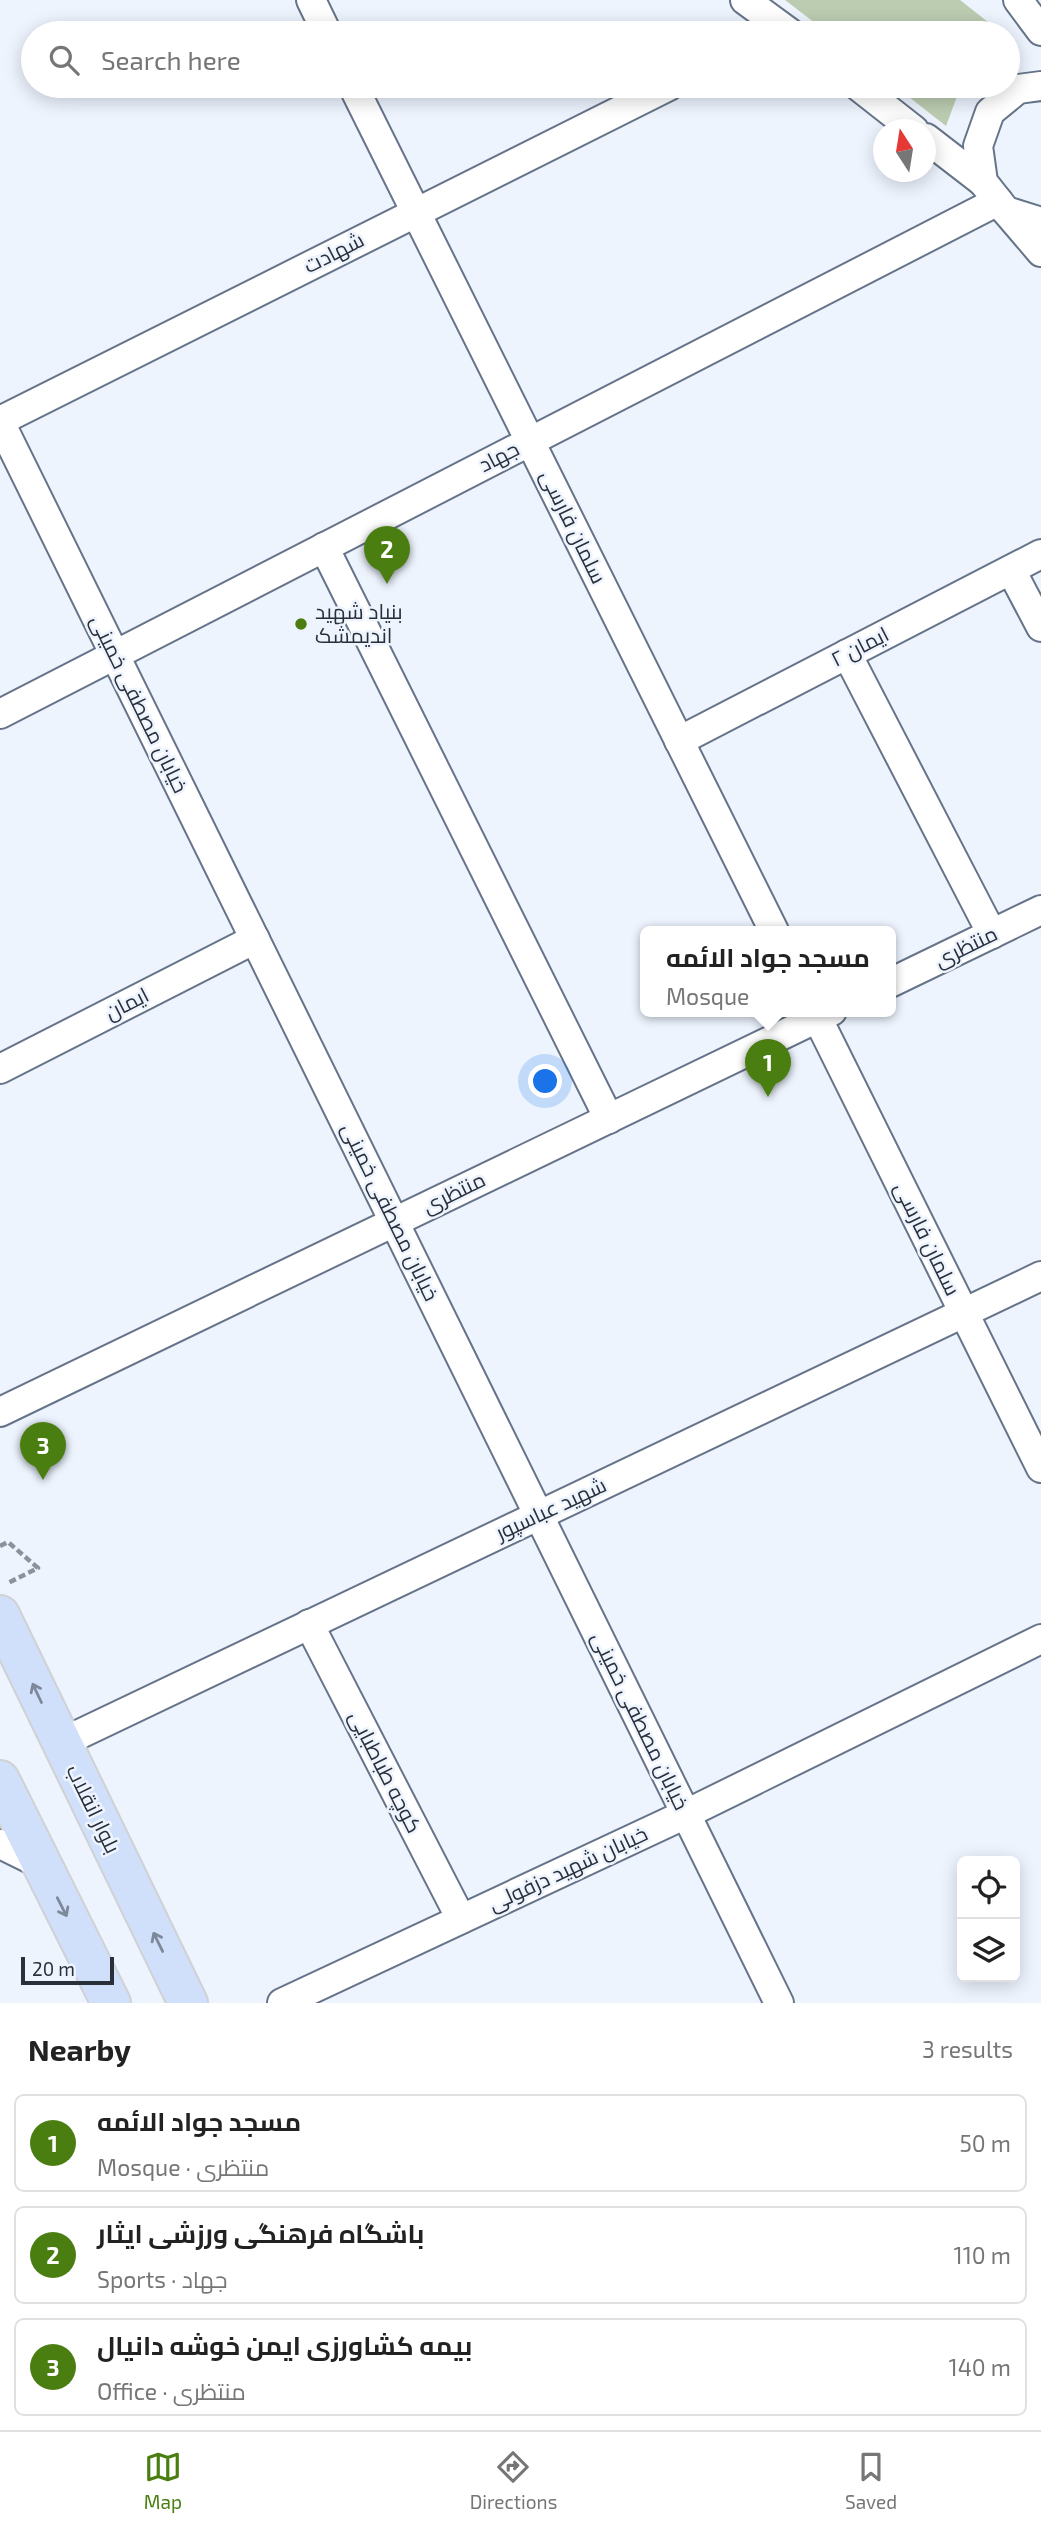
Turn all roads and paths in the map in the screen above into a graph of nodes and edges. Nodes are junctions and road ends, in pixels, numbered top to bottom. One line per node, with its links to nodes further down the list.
1 (310, 0): 4 (street)
2 (746, 0): 5 (street)
3 (1018, 0): 6 (street)
4 (321, 21)
5 (770, 21)
6 (1041, 31)
7 (1041, 86): 8 (street)
8 (1020, 89)
9 (359, 98): 16 (street, سلمان فارسی)
10 (645, 98): 16 (street, شهادت)
11 (873, 98): 13 (street)
12 (1007, 98): 15 (street)
13 (900, 119)
14 (936, 147): 15 (street)
15 (996, 198): 17 (street); 18 (street); 20 (street, جهاد)
16 (416, 211): 19 (street, شهادت); 20 (street, سلمان فارسی)
17 (1041, 222)
18 (1041, 252)
19 (0, 421): 26 (street, خیابان مصطفی خمینی)
20 (530, 441): 21 (street, جهاد); 28 (street, سلمان فارسی)
21 (324, 547): 26 (street, جهاد); 37 (street)
22 (1041, 554): 23 (street, ایمان ۲)
23 (1011, 570): 24 (street); 25 (street, ایمان ۲)
24 (1041, 627)
25 (847, 654): 28 (street, ایمان ۲); 31 (street)
26 (116, 656): 27 (street, جهاد); 32 (street, خیابان مصطفی خمینی)
27 (0, 714)
28 (679, 741): 30 (street, سلمان فارسی)
29 (1041, 911): 31 (street, منتظری)
30 (772, 926)
31 (992, 934): 33 (street, منتظری)
32 (255, 939): 36 (street, ایمان); 38 (street, خیابان مصطفی خمینی)
33 (896, 981)
34 (815, 1017): 37 (street, منتظری)
35 (822, 1017): 40 (street, سلمان فارسی)
36 (0, 1069)
37 (609, 1119): 38 (street, منتظری)
38 (394, 1222): 41 (street, منتظری); 43 (street, خیابان مصطفی خمینی)
39 (1041, 1276): 40 (street, شهید عباسپور)
40 (964, 1313): 42 (street, سلمان فارسی); 43 (street, شهید عباسپور)
41 (0, 1412)
42 (1041, 1468)
43 (539, 1515): 47 (street, شهید عباسپور); 51 (street, خیابان مصطفی خمینی)
44 (0, 1546): 45 (path)
45 (0, 1587)
46 (0, 1615): 49 (main road, بلوار انقلاب, one-way to 46)
47 (309, 1624): 49 (street, شهید عباسپور); 54 (street, کوچه طباطبایی)
48 (1041, 1639): 51 (street, خیابان شهید دزفولی)
49 (61, 1742): 56 (main road, بلوار انقلاب, one-way to 49)
50 (0, 1780): 53 (main road)
51 (686, 1814): 54 (street, خیابان شهید دزفولی); 58 (street, خیابان مصطفی خمینی)
52 (0, 1844): 53 (street)
53 (41, 1864): 55 (main road, one-way to 55)
54 (461, 1919): 57 (street, خیابان شهید دزفولی)
55 (111, 2003)
56 (188, 2003)
57 (282, 2003)
58 (779, 2003)

